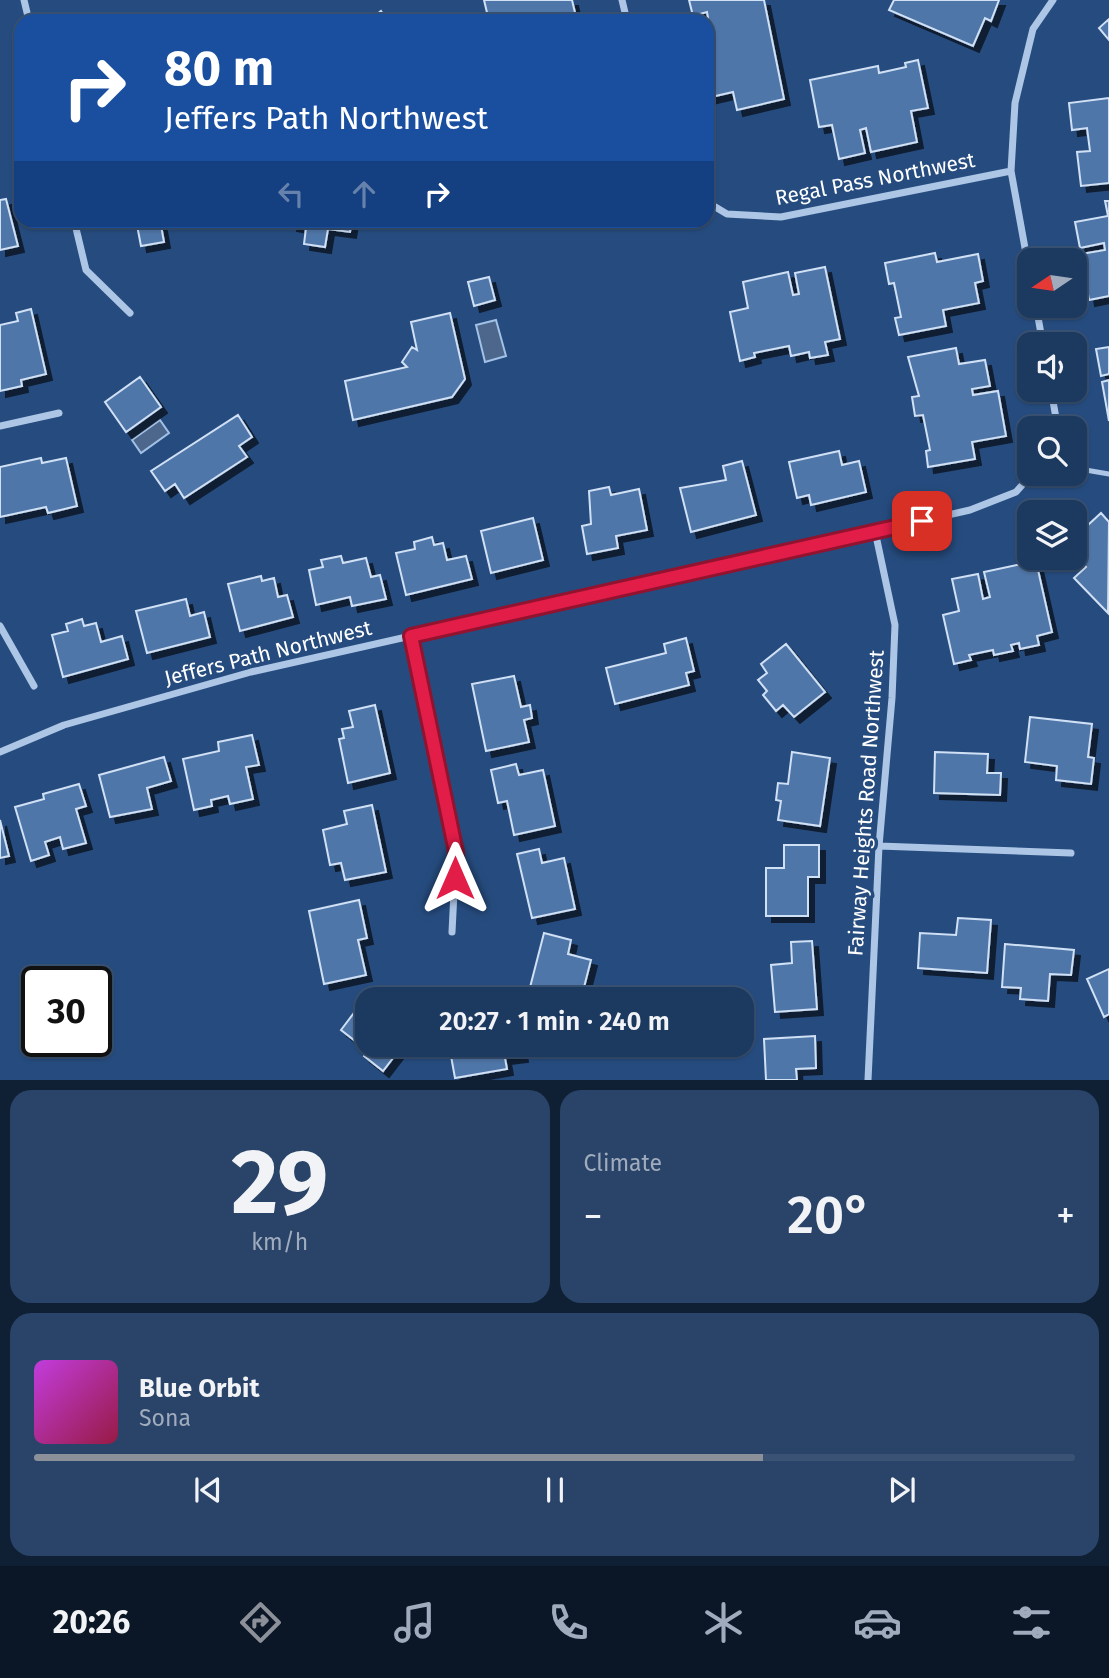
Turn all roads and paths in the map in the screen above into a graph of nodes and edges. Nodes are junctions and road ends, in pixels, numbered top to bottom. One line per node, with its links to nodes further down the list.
1 (1053, 0): 2 (street)
2 (1011, 171): 3 (street, Regal Pass Northwest); 5 (street)
3 (714, 206)
4 (77, 228): 6 (street)
5 (1025, 248)
6 (130, 313)
7 (59, 413): 8 (street)
8 (0, 426)
9 (1087, 470): 10 (lane)
10 (1109, 474)
11 (1021, 486): 12 (street, Jeffers Path Northwest)
12 (875, 531): 14 (street, Jeffers Path Northwest); 17 (street, Fairway Heights Road Northwest)
13 (0, 626): 15 (street)
14 (411, 636): 16 (street, Jeffers Path Northwest); 19 (street)
15 (34, 686)
16 (0, 752)
17 (879, 846): 18 (street); 20 (street, Fairway Heights Road Northwest)
18 (1070, 853)
19 (452, 932)
20 (868, 1080)

